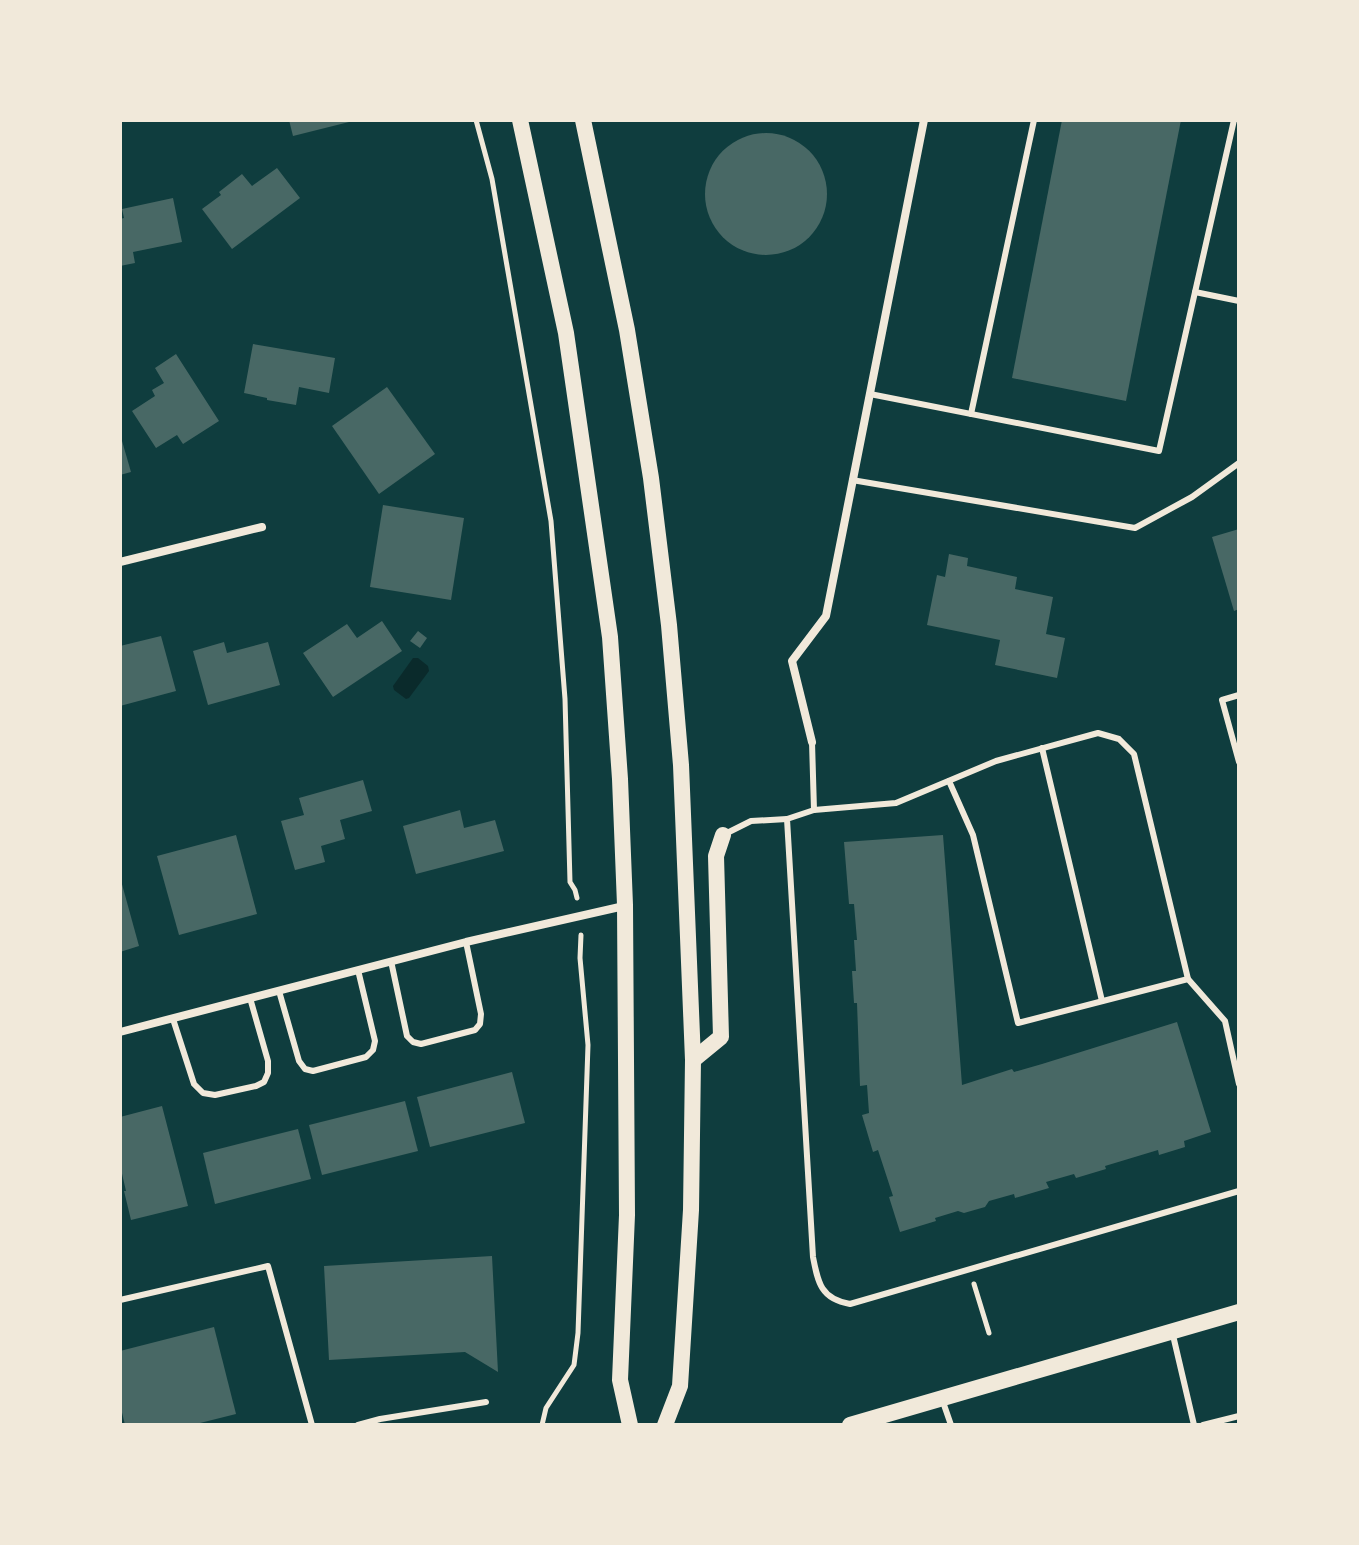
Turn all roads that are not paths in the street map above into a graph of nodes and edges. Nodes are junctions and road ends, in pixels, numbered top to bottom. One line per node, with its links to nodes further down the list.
1 (520, 120): 22 (main road)
2 (583, 120): 32 (main road)
3 (924, 120): 8 (street)
4 (1034, 120): 9 (lane)
5 (1234, 120): 6 (lane)
6 (1195, 292): 7 (lane); 9 (lane)
7 (1239, 301)
8 (870, 394): 9 (lane); 11 (street)
9 (971, 414)
10 (1239, 463): 11 (lane)
11 (852, 480): 15 (street)
12 (262, 527): 13 (street)
13 (120, 562)
14 (1239, 695): 17 (lane)
15 (812, 742): 19 (lane)
16 (1042, 748): 18 (lane); 26 (lane); 29 (lane)
17 (1239, 762)
18 (949, 781): 19 (lane); 29 (lane)
19 (814, 810): 20 (lane)
20 (787, 819): 21 (lane); 34 (lane)
21 (723, 835): 32 (main road)
22 (625, 905): 23 (street); 44 (main road)
23 (466, 942): 24 (street); 24 (lane)
24 (391, 961): 25 (street)
25 (358, 970): 27 (street); 27 (lane)
26 (1188, 979): 29 (lane); 33 (lane)
27 (279, 991): 28 (street)
28 (250, 998): 30 (street); 30 (lane)
29 (1102, 1001)
30 (173, 1019): 31 (street)
31 (120, 1032)
32 (693, 1060): 45 (main road)
33 (1239, 1084)
34 (1239, 1191)
35 (120, 1300): 42 (lane)
36 (1239, 1312): 37 (main road)
37 (1172, 1331): 38 (main road); 48 (lane)
38 (942, 1399): 41 (main road); 47 (lane)
39 (486, 1402): 43 (lane)
40 (1239, 1416): 49 (lane)
41 (879, 1421): 46 (main road)
42 (312, 1425)
43 (358, 1425)
44 (630, 1425)
45 (665, 1425)
46 (850, 1425)
47 (951, 1425)
48 (1194, 1425)
49 (1203, 1425)

